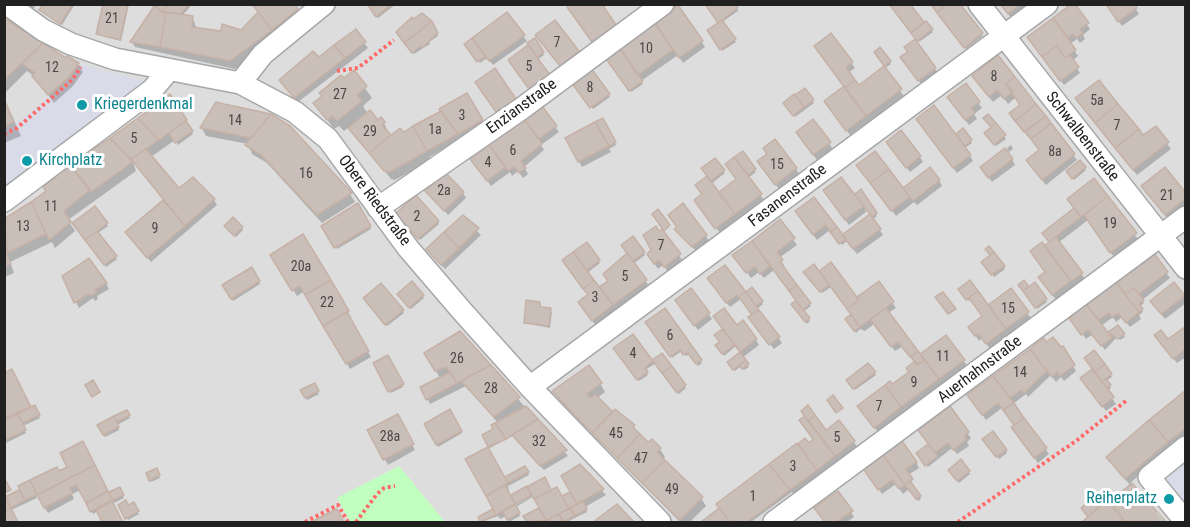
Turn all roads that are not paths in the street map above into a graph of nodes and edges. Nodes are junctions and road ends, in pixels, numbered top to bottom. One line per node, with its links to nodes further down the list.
1 (7, 4): 7 (street, Obere Riedstraße)
2 (324, 4): 8 (street)
3 (663, 4): 10 (street, Enzianstraße)
4 (978, 4): 6 (street, Schwalbenstraße)
5 (1047, 4): 6 (street, Fasanenstraße)
6 (1004, 36): 12 (street, Schwalbenstraße); 14 (street, Fasanenstraße)
7 (169, 70): 8 (street, Obere Riedstraße); 9 (street)
8 (240, 83): 10 (street, Obere Riedstraße)
9 (4, 201)
10 (378, 208): 14 (street, Obere Riedstraße)
11 (1185, 217): 12 (street, Auerhahnstraße)
12 (1160, 237): 13 (street, Schwalbenstraße); 18 (street, Auerhahnstraße)
13 (1185, 268)
14 (530, 387): 17 (street, Obere Riedstraße)
15 (1185, 447): 16 (street)
16 (1175, 517)
17 (660, 522)
18 (774, 522)

